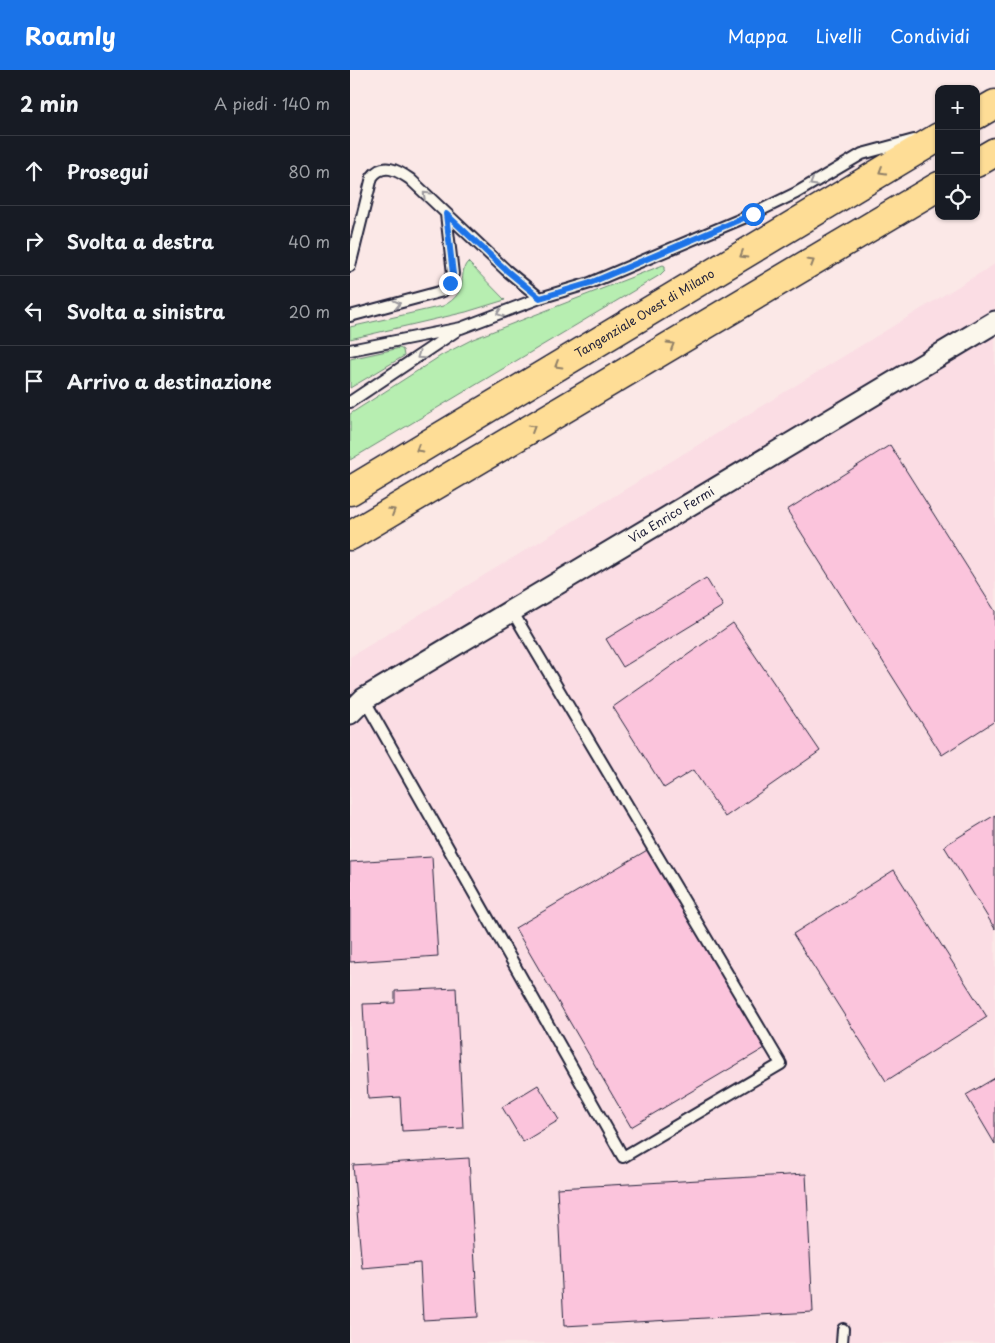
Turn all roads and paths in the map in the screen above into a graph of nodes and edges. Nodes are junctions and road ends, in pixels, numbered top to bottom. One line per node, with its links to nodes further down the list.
1 (995, 104): 2 (highway)
2 (980, 113)
3 (935, 136): 10 (lane, one-way to 10)
4 (935, 137): 16 (highway, Tangenziale Ovest di Milano, one-way to 16)
5 (995, 152): 6 (highway)
6 (980, 161)
7 (935, 188): 17 (highway, one-way to 7)
8 (446, 214): 9 (lane, one-way to 9); 10 (lane); 11 (lane, one-way to 8)
9 (350, 266)
10 (540, 298): 12 (lane, one-way to 12)
11 (350, 316)
12 (460, 328): 14 (lane); 15 (lane, one-way to 15)
13 (993, 330): 18 (street, Via Enrico Fermi)
14 (350, 350)
15 (350, 402)
16 (350, 491)
17 (350, 536)
18 (512, 611): 19 (street, Via Enrico Fermi); 19 (lane)
19 (357, 706)
20 (843, 1329): 21 (lane)
21 (842, 1343)

